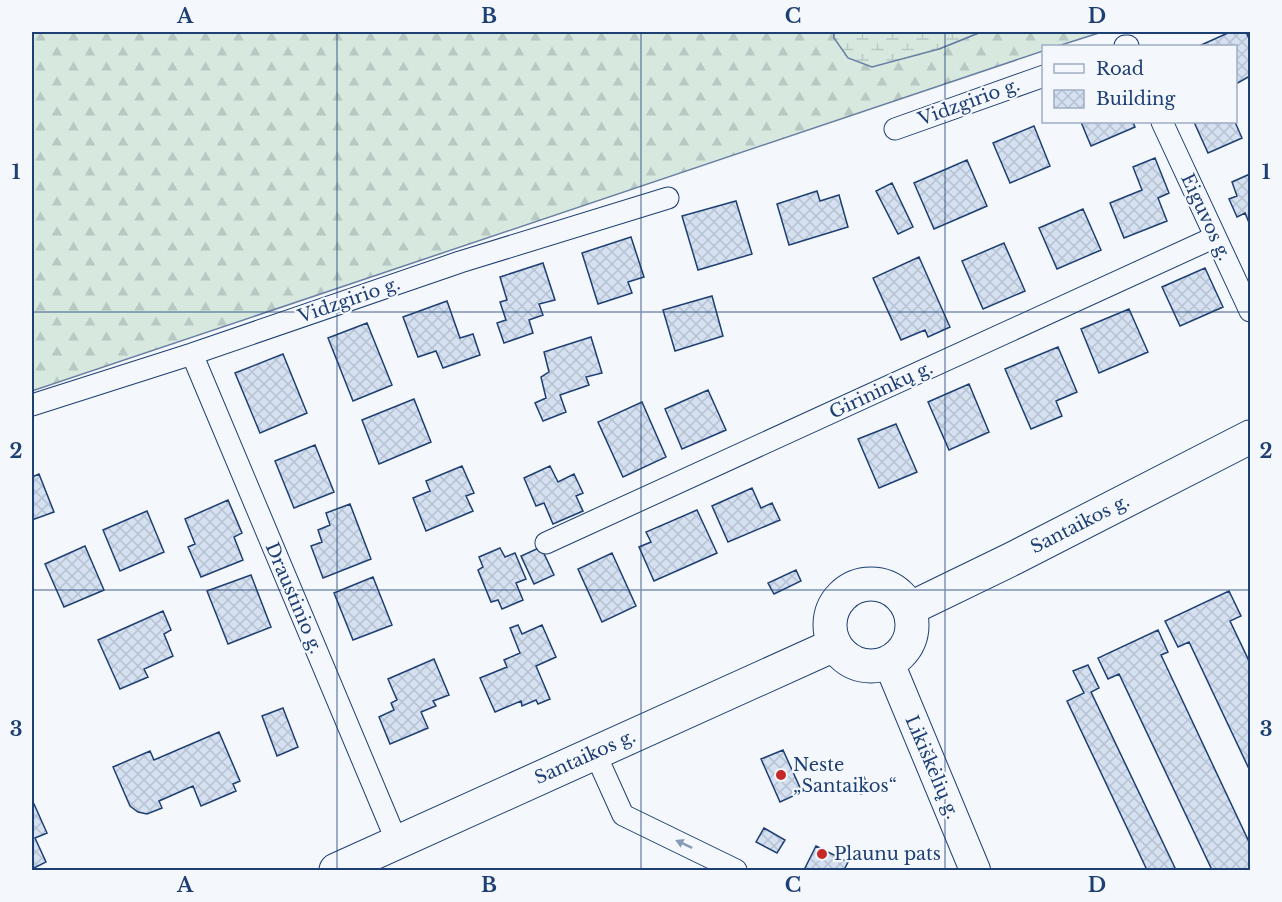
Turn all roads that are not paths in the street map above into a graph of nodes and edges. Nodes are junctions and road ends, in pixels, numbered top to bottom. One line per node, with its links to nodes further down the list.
1 (1042, 77): 3 (street, Vidzgirio g.)
2 (1162, 123): 5 (street, Eiguvos g.)
3 (895, 129)
4 (668, 198): 7 (street, Vidzgirio g.)
5 (1215, 237): 6 (street, Eiguvos g.); 10 (street, Girininkų g.)
6 (1251, 311)
7 (192, 354): 8 (street, Vidzgirio g.); 15 (street, Draustinio g.)
8 (32, 405)
9 (1251, 437): 11 (main road, Santaikos g.)
10 (546, 543)
11 (909, 609): 12 (main road); 13 (main road)
12 (834, 645): 13 (main road); 14 (main road, Santaikos g.)
13 (889, 663): 18 (street, Likiškėlių g.)
14 (595, 753): 15 (main road, Santaikos g.); 17 (street, one-way to 14)
15 (397, 842): 16 (main road, Santaikos g.)
16 (336, 870)
17 (736, 870)
18 (975, 870)

